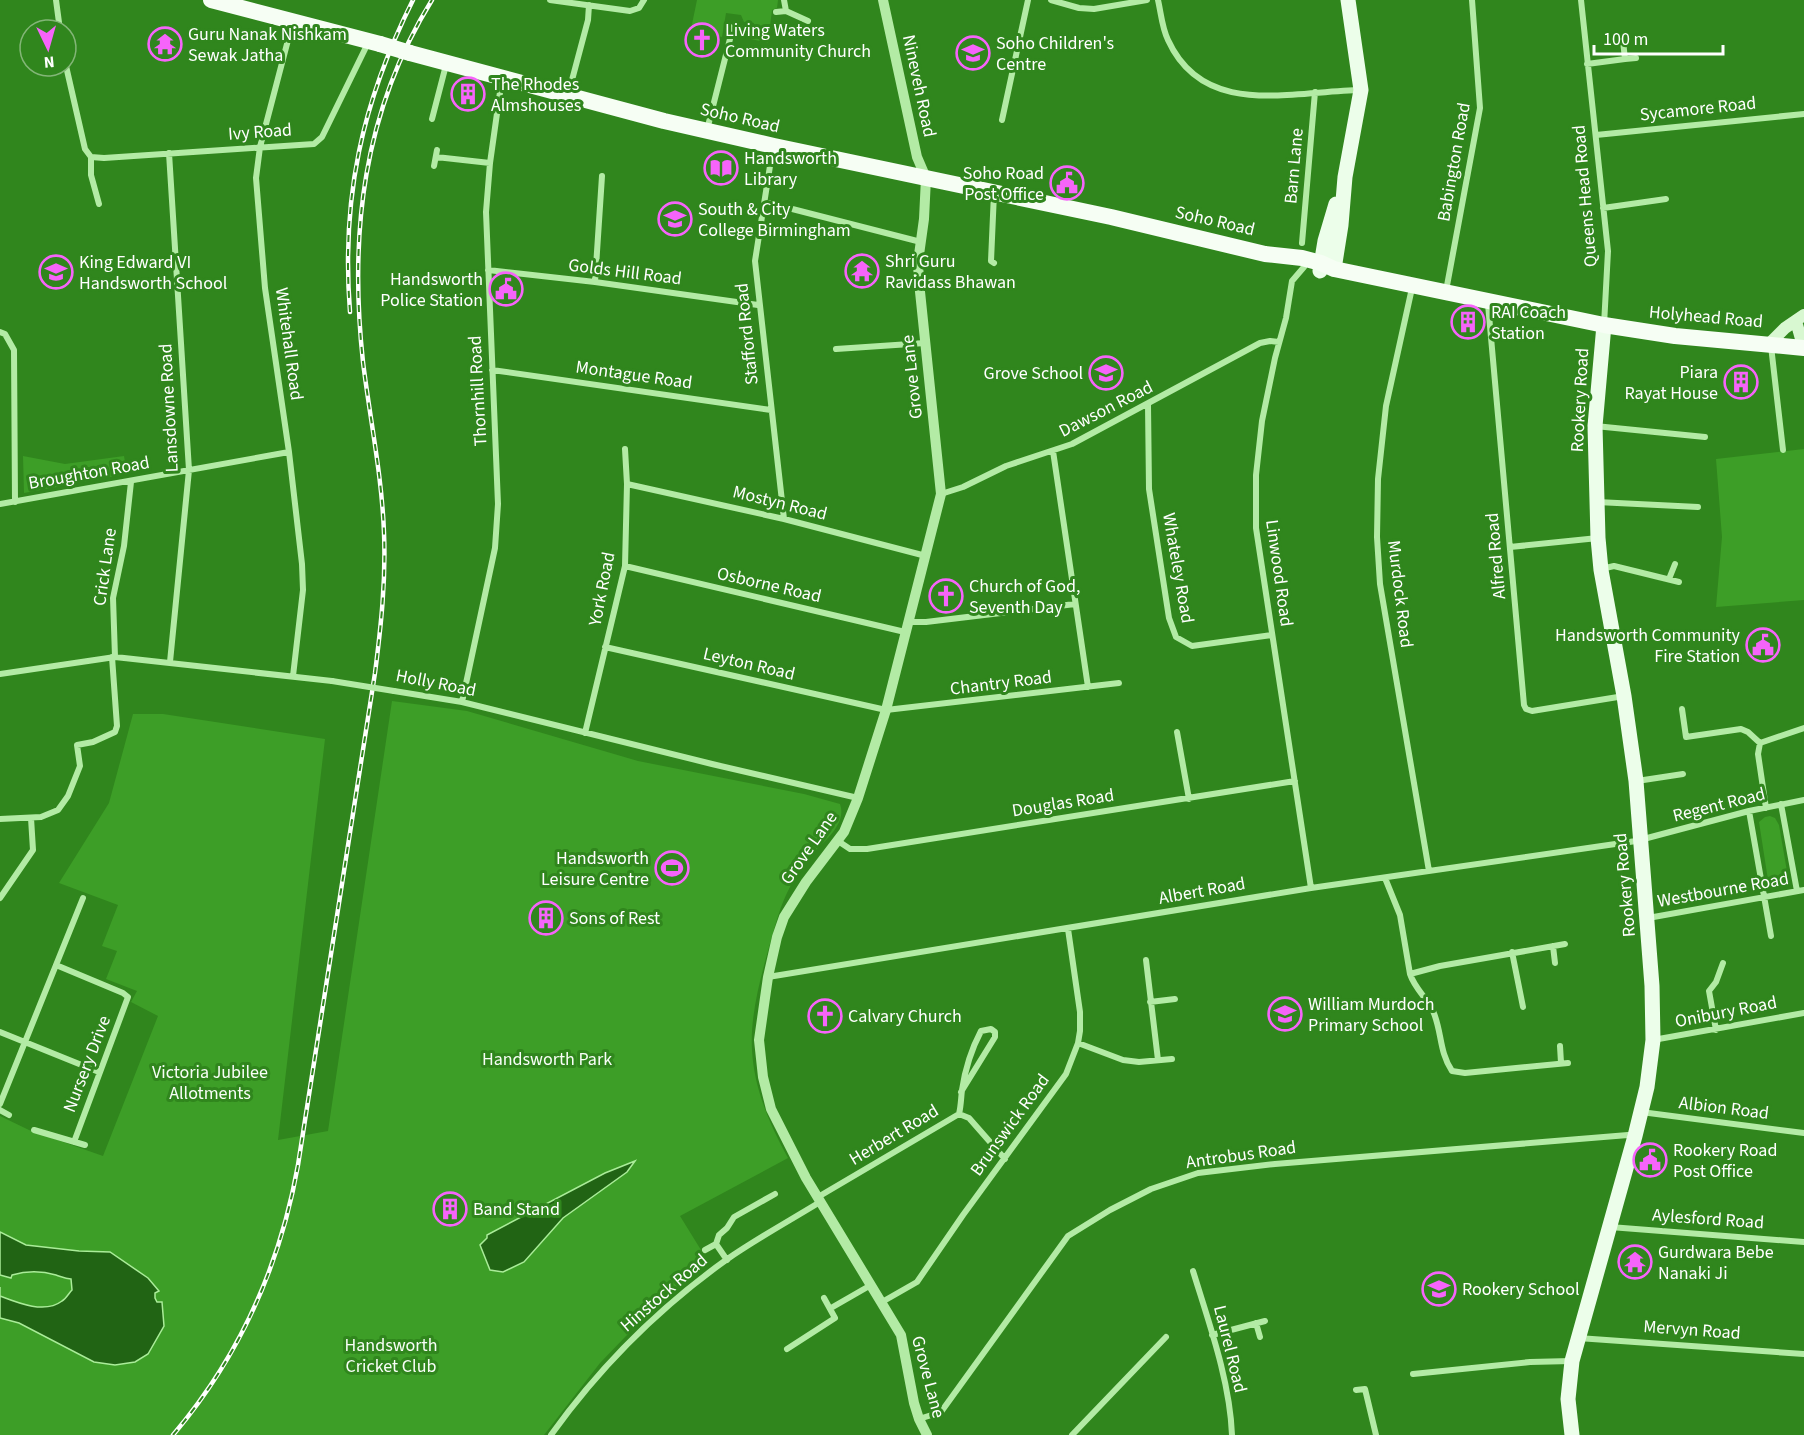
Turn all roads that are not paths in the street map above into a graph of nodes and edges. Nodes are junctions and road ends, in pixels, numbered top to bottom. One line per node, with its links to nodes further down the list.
1 (56, 0): 17 (street)
2 (214, 0): 18 (highway, Soho Road)
3 (550, 0): 14 (street)
4 (644, 0): 14 (street)
5 (784, 0): 15 (street)
6 (883, 0): 44 (street, Nineveh Road)
7 (1028, 0): 34 (street)
8 (1051, 0): 9 (street)
9 (1147, 0)
10 (1158, 0): 30 (street)
11 (1348, 0): 29 (main road)
12 (1472, 0): 57 (street, Babington Road)
13 (1581, 0): 26 (street, Queens Head Road)
14 (589, 5): 31 (street)
15 (786, 11): 16 (street); 19 (street)
16 (776, 12)
17 (58, 18)
18 (293, 21): 22 (highway, Soho Road); 38 (street, Whitehall Road)
19 (808, 21)
20 (749, 30): 35 (street)
21 (1623, 41): 24 (street)
22 (374, 42): 25 (highway, Soho Road, bridge); 38 (street, Ivy Road)
23 (1636, 58): 24 (street)
24 (1625, 59): 26 (street)
25 (447, 62): 27 (highway, Soho Road); 33 (street)
26 (1587, 64): 36 (street, Queens Head Road)
27 (502, 76): 31 (highway, Soho Road); 41 (street, Thornhill Road)
28 (69, 78): 40 (street)
29 (1361, 90): 30 (street); 53 (main road)
30 (1316, 92): 51 (street, Barn Lane)
31 (568, 95): 35 (highway, Soho Road)
32 (1804, 114): 36 (street, Sycamore Road)
33 (432, 119)
34 (1002, 120)
35 (707, 131): 37 (highway, Soho Road)
36 (1596, 135): 49 (street, Queens Head Road)
37 (774, 146): 44 (highway, Soho Road); 47 (street, Stafford Road)
38 (260, 147): 39 (street, Ivy Road); 77 (street, Whitehall Road)
39 (169, 153): 40 (street, Ivy Road); 78 (street, Lansdowne Road)
40 (91, 157): 48 (street)
41 (490, 164): 42 (street); 54 (street, Thornhill Road)
42 (434, 166)
43 (602, 176): 55 (street)
44 (926, 178): 45 (highway, Soho Road); 50 (street, Grove Lane)
45 (994, 192): 52 (street); 53 (highway, Soho Road)
46 (1666, 199): 49 (street)
47 (765, 202): 50 (street); 59 (street, Stafford Road)
48 (99, 204)
49 (1603, 208): 61 (street, Queens Head Road)
50 (921, 242): 65 (street, Grove Lane)
51 (1302, 243)
52 (994, 263)
53 (1320, 267): 56 (highway, Soho Road); 63 (street, Linwood Road)
54 (488, 270): 55 (street, Golds Hill Road); 69 (street, Thornhill Road)
55 (595, 282): 59 (street, Golds Hill Road)
56 (1413, 285): 57 (highway, Soho Road); 126 (street, Murdock Road)
57 (1446, 292): 58 (highway, Soho Road)
58 (1488, 300): 61 (highway, Soho Road); 88 (street, Alfred Road)
59 (758, 305): 71 (street, Stafford Road)
60 (1800, 318): 64 (main road); 66 (main road)
61 (1604, 325): 66 (highway, Holyhead Road); 72 (main road, Rookery Road)
62 (0, 332): 82 (street)
63 (1280, 342): 70 (street, Dawson Road); 97 (street, Linwood Road)
64 (1804, 342)
65 (925, 343): 68 (street); 81 (street, Grove Lane)
66 (1770, 343): 67 (highway, Holyhead Road); 75 (street)
67 (1804, 348)
68 (836, 349)
69 (492, 370): 71 (street, Montague Road); 106 (street, Thornhill Road)
70 (1148, 405): 76 (street, Dawson Road); 97 (street, Whateley Road)
71 (771, 410): 86 (street, Stafford Road)
72 (1596, 426): 73 (street); 83 (main road, Rookery Road)
73 (1705, 437)
74 (625, 449): 80 (street, York Road)
75 (1783, 450)
76 (1053, 451): 81 (street, Dawson Road); 95 (street)
77 (289, 452): 78 (street, Broughton Road); 102 (street, Whitehall Road)
78 (189, 470): 79 (street, Broughton Road); 100 (street, Lansdowne Road)
79 (131, 482): 82 (street, Broughton Road); 99 (street, Crick Lane)
80 (627, 484): 86 (street, Mostyn Road); 91 (street, York Road)
81 (940, 494): 89 (street, Grove Lane)
82 (15, 502): 84 (street, Broughton Road)
83 (1597, 502): 85 (street); 87 (main road, Rookery Road)
84 (0, 504)
85 (1698, 507)
86 (784, 519): 89 (street, Mostyn Road)
87 (1598, 538): 88 (street); 92 (main road, Rookery Road)
88 (1510, 547): 105 (street, Alfred Road)
89 (926, 556): 96 (street, Grove Lane)
90 (1675, 564): 93 (street)
91 (625, 566): 96 (street, Osborne Road); 98 (street, York Road)
92 (1601, 570): 93 (street); 105 (main road, Rookery Road)
93 (1670, 579): 94 (street)
94 (1679, 582)
95 (1075, 604): 96 (street, Osborne Road); 104 (street)
96 (906, 627): 108 (street, Grove Lane)
97 (1272, 635): 114 (street, Linwood Road)
98 (605, 647): 108 (street, Leyton Road); 111 (street, York Road)
99 (113, 657): 100 (street, Holly Road); 101 (street, Holly Road); 122 (street, Crick Lane)
100 (170, 662): 102 (street, Holly Road)
101 (0, 674)
102 (293, 676): 106 (street, Holly Road, bridge)
103 (1119, 683): 104 (street, Chantry Road)
104 (1088, 687): 108 (street, Chantry Road)
105 (1624, 696): 115 (main road, Rookery Road)
106 (462, 702): 111 (street, Holly Road)
107 (1682, 709): 112 (street)
108 (886, 710): 116 (street, Grove Lane)
109 (1804, 728): 112 (street)
110 (1177, 732): 117 (street)
111 (585, 733): 116 (street, Holly Road)
112 (1760, 743): 120 (street)
113 (1683, 774): 115 (street)
114 (1295, 781): 117 (street, Douglas Road); 128 (street, Linwood Road)
115 (1636, 781): 124 (main road, Rookery Road)
116 (858, 798): 125 (street, Grove Lane)
117 (1189, 799): 125 (street, Douglas Road)
118 (1804, 800): 119 (street, Regent Road)
119 (1781, 804): 120 (street, Regent Road); 129 (street)
120 (1766, 807): 121 (street, Regent Road)
121 (1749, 812): 124 (street, Regent Road); 130 (street)
122 (31, 818): 123 (street); 131 (street)
123 (0, 819)
124 (1641, 840): 126 (street, Albert Road); 133 (main road, Rookery Road)
125 (838, 841): 144 (street, Grove Lane)
126 (1429, 871): 127 (street, Albert Road)
127 (1385, 878): 128 (street, Albert Road); 143 (street)
128 (1311, 888): 134 (street, Albert Road)
129 (1801, 891): 130 (street, Westbourne Road)
130 (1765, 896): 133 (street, Westbourne Road); 135 (street)
131 (0, 898)
132 (83, 898): 142 (street)
133 (1647, 919): 151 (main road, Rookery Road)
134 (1068, 929): 144 (street, Albert Road); 153 (street, Brunswick Road)
135 (1771, 936)
136 (1565, 944): 137 (street)
137 (1553, 946): 138 (street); 140 (street)
138 (1512, 952): 143 (street); 147 (street)
139 (1146, 960): 146 (street)
140 (1555, 963)
141 (1723, 963): 149 (street)
142 (56, 965): 152 (street); 157 (street, Nursery Drive)
143 (1410, 975): 154 (street)
144 (768, 977): 171 (street, Grove Lane)
145 (1176, 999): 146 (street)
146 (1150, 1002): 156 (street)
147 (1523, 1007)
148 (1804, 1012): 149 (street, Onibury Road)
149 (1716, 1030): 151 (street, Onibury Road)
150 (0, 1032): 152 (street)
151 (1653, 1040): 161 (main road, Rookery Road)
152 (26, 1042): 157 (street); 159 (street)
153 (1078, 1043): 156 (street); 169 (street, Brunswick Road)
154 (1560, 1047)
155 (1172, 1059): 156 (street)
156 (1158, 1060)
157 (99, 1072): 167 (street, Nursery Drive)
158 (961, 1092): 158 (street); 162 (street)
159 (0, 1104)
160 (0, 1110): 163 (street)
161 (1641, 1112): 165 (street, Albion Road); 166 (main road, Rookery Road)
162 (959, 1114): 169 (street, Herbert Road); 171 (street, Herbert Road)
163 (9, 1115)
164 (34, 1130): 167 (street)
165 (1804, 1133)
166 (1635, 1136): 172 (main road, Rookery Road); 193 (street, Antrobus Road)
167 (74, 1142): 168 (street)
168 (85, 1145)
169 (1005, 1159): 180 (street, Brunswick Road)
170 (775, 1194): 174 (street)
171 (819, 1200): 176 (street, Hinstock Road); 178 (street, Grove Lane)
172 (1610, 1227): 173 (street, Aylesford Road); 187 (main road, Rookery Road)
173 (1804, 1242)
174 (716, 1244): 175 (street); 176 (street)
175 (705, 1250)
176 (727, 1260): 194 (street, Hinstock Road)
177 (1193, 1270): 184 (street, Laurel Road)
178 (871, 1285): 180 (street, Grove Lane); 181 (street)
179 (824, 1298): 181 (street)
180 (882, 1302): 193 (street, Grove Lane)
181 (831, 1308): 188 (street)
182 (1265, 1321): 183 (street)
183 (1256, 1323): 184 (street); 186 (street)
184 (1212, 1335): 197 (street, Laurel Road)
185 (1166, 1337): 196 (street)
186 (1260, 1337)
187 (1578, 1338): 189 (street, Mervyn Road); 190 (main road, Rookery Road)
188 (787, 1349)
189 (1804, 1354)
190 (1572, 1361): 191 (street); 199 (main road, Rookery Road)
191 (1413, 1374)
192 (1356, 1390): 198 (street)
193 (919, 1419): 195 (street, Grove Lane)
194 (551, 1435)
195 (926, 1435)
196 (1072, 1435)
197 (1232, 1435)
198 (1376, 1435)
199 (1572, 1435)

